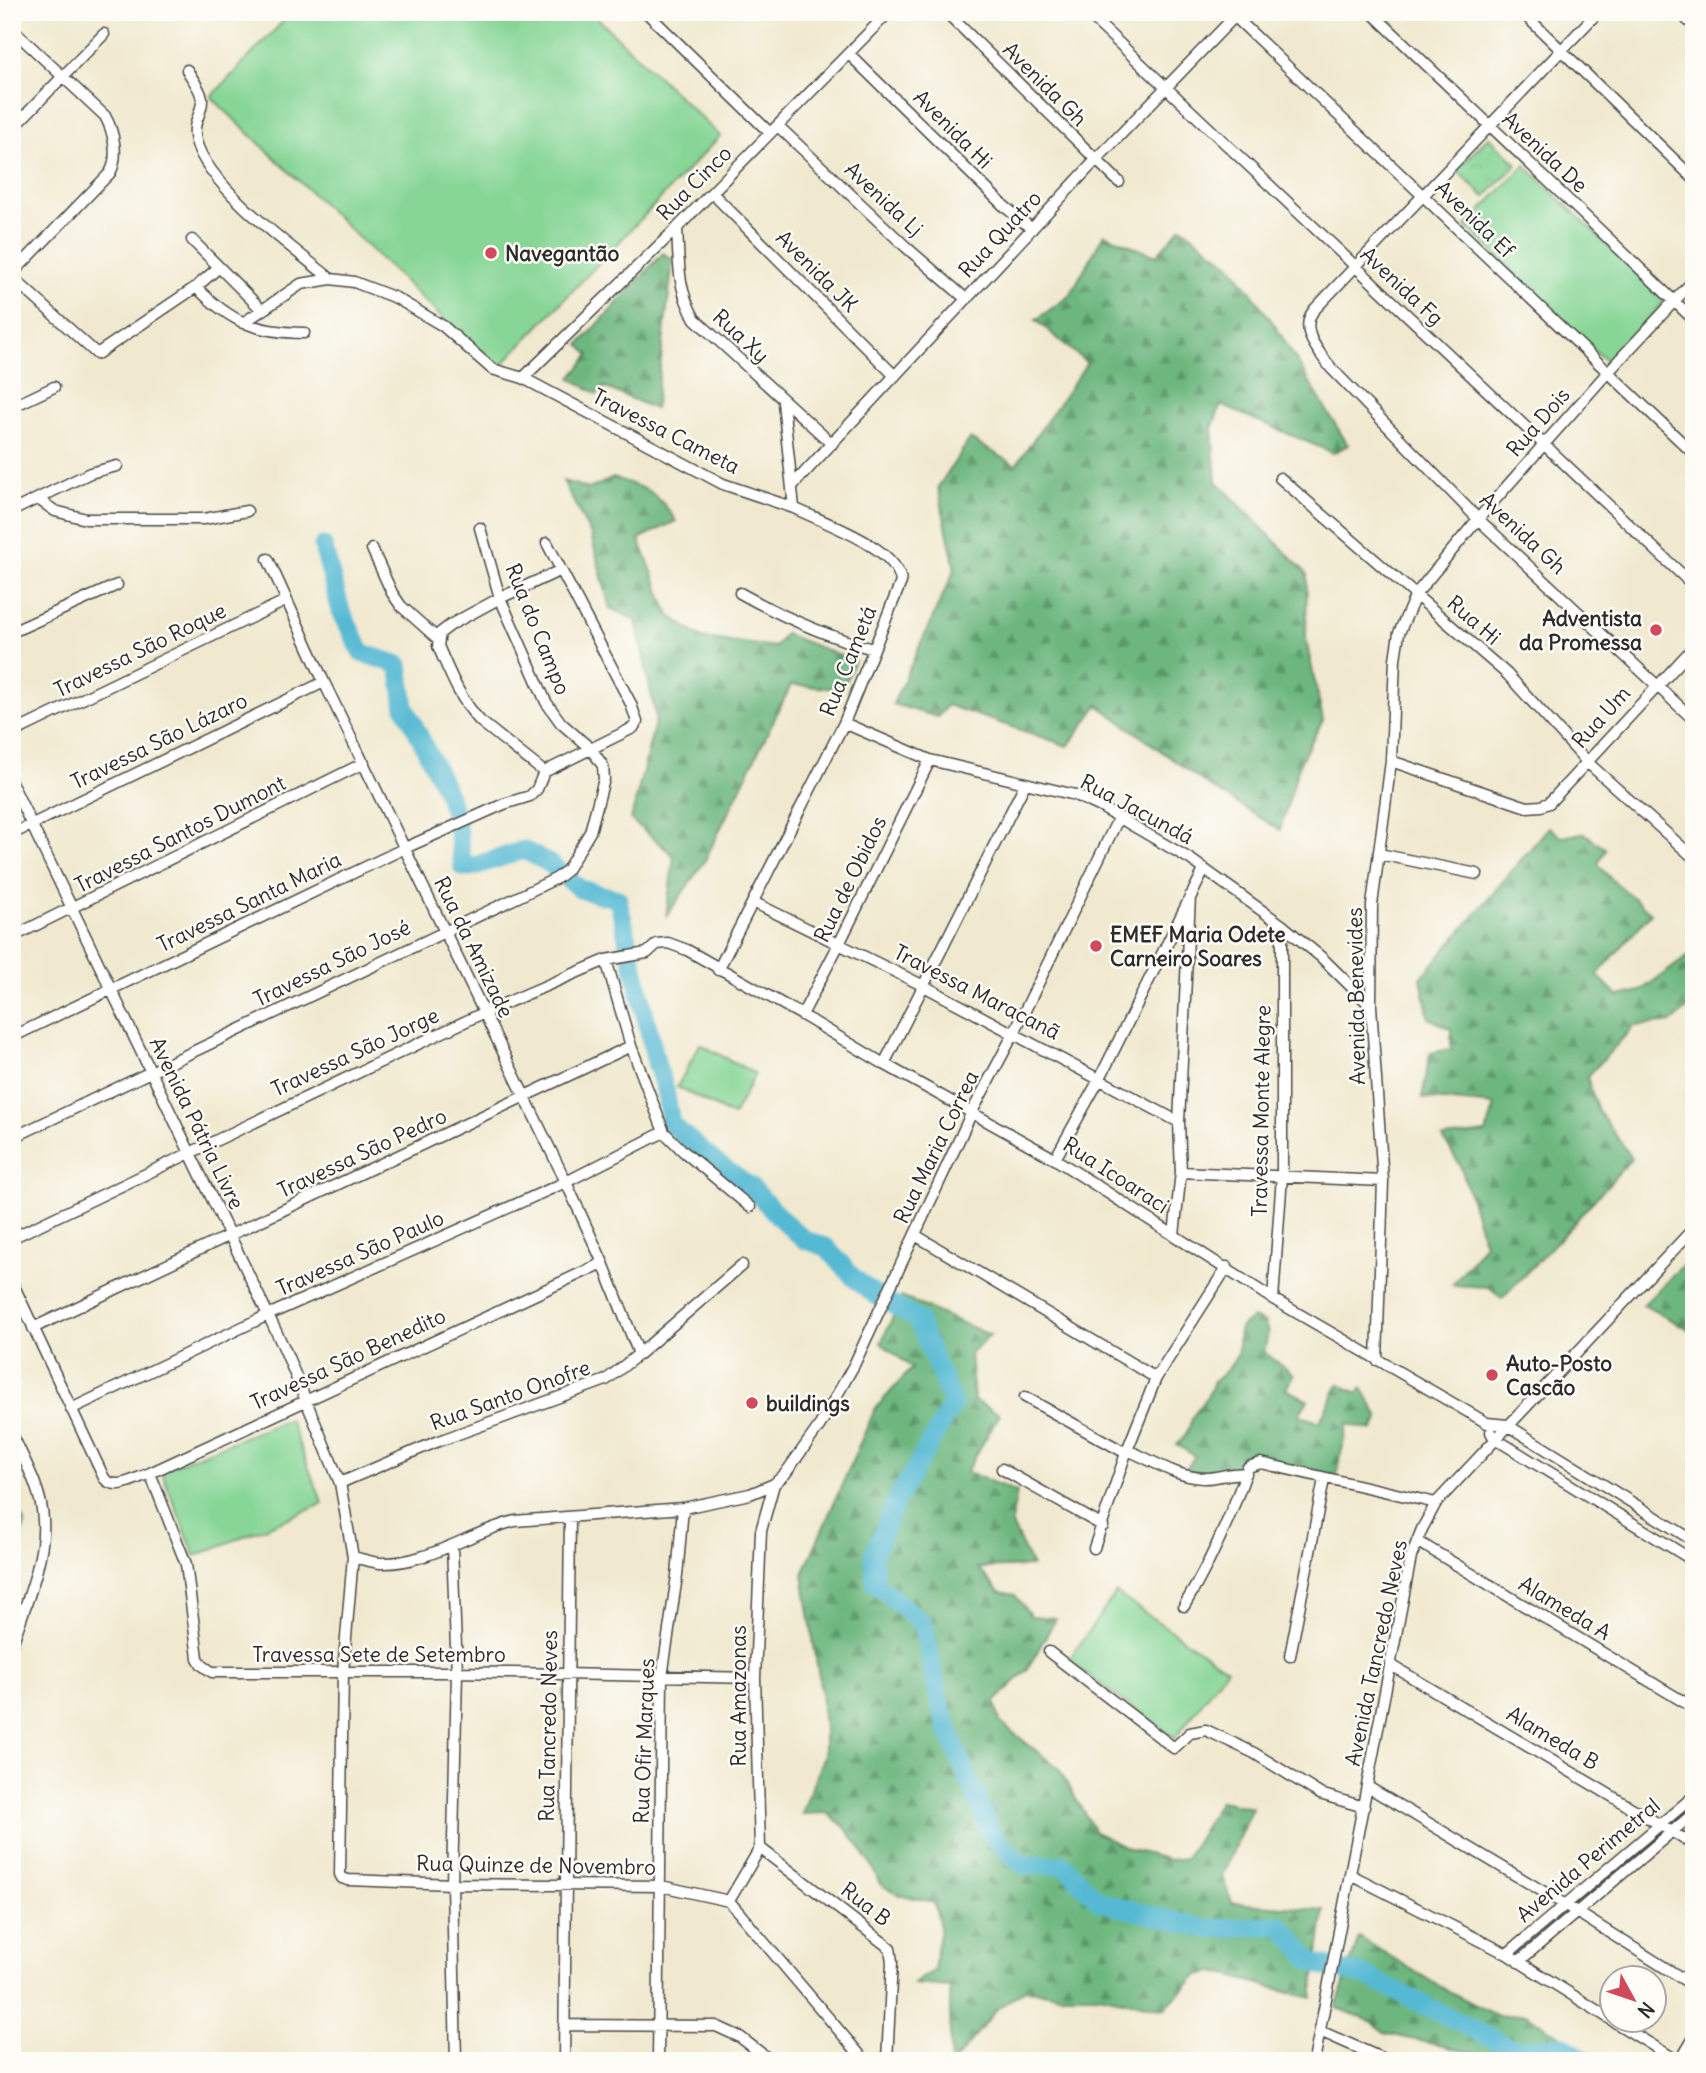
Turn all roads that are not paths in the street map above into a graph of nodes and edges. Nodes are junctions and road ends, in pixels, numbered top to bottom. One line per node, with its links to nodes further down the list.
1 (646, 12): 20 (street, Avenida Lj)
2 (889, 12): 14 (street, Rua Cinco)
3 (946, 12): 21 (street, Avenida Gh)
4 (1086, 12): 17 (street, Avenida Fg)
5 (1371, 12): 18 (street, Avenida De)
6 (1522, 12): 13 (street)
7 (1598, 12): 13 (street)
8 (1679, 12): 10 (street)
9 (1235, 14): 17 (street, Rua Quatro); 25 (street, Avenida Ef)
10 (1694, 26)
11 (12, 29): 16 (street)
12 (104, 34): 16 (street)
13 (1563, 51): 18 (street); 22 (street)
14 (849, 54): 20 (street, Rua Cinco); 27 (street, Avenida Hi)
15 (187, 70): 32 (street)
16 (63, 76): 19 (street); 31 (street)
17 (1167, 89): 21 (street, Rua Quatro); 30 (street, Avenida Fg)
18 (1491, 127): 25 (street); 36 (street, Avenida De)
19 (12, 129)
20 (774, 130): 24 (street, Rua Cinco); 35 (street, Avenida Lj)
21 (1095, 161): 23 (street, Avenida Gh); 27 (street, Rua Quatro)
22 (1694, 179)
23 (1119, 182)
24 (712, 193): 26 (street, Rua Cinco); 42 (street, Avenida JK)
25 (1423, 196): 30 (street); 41 (street, Avenida Ef)
26 (677, 228): 43 (street, Rua Cinco); 45 (street, Rua Xy)
27 (1032, 229): 35 (street, Rua Quatro)
28 (192, 240): 29 (street)
29 (218, 268): 34 (street); 37 (street)
30 (1356, 269): 47 (street, Avenida Fg); 57 (street, Avenida Gh)
31 (12, 276): 34 (street)
32 (331, 279): 37 (street); 43 (street, Travessa Cameta)
33 (1694, 280): 36 (street, Rua Dois)
34 (196, 287): 39 (street)
35 (966, 299): 42 (street, Rua Quatro)
36 (1674, 301): 38 (street, Avenida De); 41 (street, Rua Dois)
37 (261, 309): 39 (street)
38 (1694, 320)
39 (243, 323): 40 (street)
40 (304, 333)
41 (1608, 372): 47 (street, Rua Dois); 49 (street, Avenida Ef)
42 (895, 376): 48 (street, Rua Quatro)
43 (523, 378): 54 (street, Travessa Cameta)
44 (54, 387): 46 (street)
45 (783, 402): 48 (street, Rua Xy); 52 (street)
46 (12, 407)
47 (1543, 443): 57 (street, Rua Dois); 64 (street, Avenida Fg)
48 (832, 444): 52 (street, Rua Quatro)
49 (1694, 454)
50 (117, 466): 53 (street)
51 (1280, 478): 66 (street, Rua Hi)
52 (793, 485): 54 (street)
53 (38, 499): 55 (street); 56 (street)
54 (794, 508): 72 (street, Rua Cametá)
55 (12, 511)
56 (247, 511)
57 (1478, 519): 66 (street, Rua Dois); 74 (street, Avenida Gh)
58 (480, 528): 67 (street, Rua do Campo)
59 (547, 543): 62 (street)
60 (372, 549): 70 (street)
61 (268, 559): 68 (street, Rua da Amizade)
62 (561, 570): 67 (street); 78 (street)
63 (117, 585): 69 (street)
64 (1694, 586)
65 (740, 593): 72 (street)
66 (1416, 594): 80 (street, Avenida Benevides); 81 (street, Rua Hi)
67 (500, 598): 70 (street); 78 (street, Rua do Campo)
68 (285, 601): 73 (street, Rua da Amizade); 77 (street, Travessa São Roque)
69 (12, 632)
70 (438, 639): 84 (street)
71 (1694, 647): 74 (street, Rua Um)
72 (873, 649): 76 (street, Rua Cametá)
73 (324, 682): 82 (street, Rua da Amizade); 88 (street, Travessa São Lázaro)
74 (1657, 684): 75 (street, Avenida Gh); 81 (street, Rua Um)
75 (1694, 720)
76 (844, 723): 79 (street, Rua Jacundá); 96 (street, Rua Cametá)
77 (12, 733)
78 (592, 750): 83 (street, Rua do Campo); 84 (street)
79 (930, 760): 86 (street, Rua Jacundá); 101 (street, Rua de Obidos)
80 (1391, 761): 81 (street, Rua Um); 91 (street, Avenida Benevides)
81 (1587, 762): 92 (street, Rua Hi)
82 (364, 763): 90 (street, Rua da Amizade); 97 (street, Travessa Santos Dumont)
83 (603, 766): 99 (street, Travessa São José)
84 (544, 772): 90 (street, Travessa Santa Maria)
85 (12, 784): 88 (street, Avenida Pátria Livre)
86 (1025, 784): 87 (street, Rua Jacundá); 104 (street)
87 (1119, 817): 93 (street, Rua Jacundá); 109 (street, Rua Maria Correa)
88 (30, 825): 89 (street, Travessa São Lázaro); 97 (street, Avenida Pátria Livre)
89 (12, 834)
90 (405, 848): 99 (street, Rua da Amizade); 105 (street, Travessa Santa Maria)
91 (1379, 854): 94 (street); 106 (street, Avenida Benevides)
92 (1694, 858)
93 (1205, 870): 95 (street); 98 (street, Rua Jacundá)
94 (1477, 874)
95 (1189, 896): 114 (street); 117 (street)
96 (753, 902): 101 (street, Travessa Maracanã); 103 (street, Rua Cametá)
97 (74, 908): 100 (street, Travessa Santos Dumont); 105 (street, Avenida Pátria Livre)
98 (1282, 925): 106 (street, Rua Jacundá); 123 (street, Travessa Monte Alegre)
99 (445, 930): 107 (street, Rua da Amizade); 113 (street, Travessa São José)
100 (12, 937)
101 (839, 944): 104 (street, Travessa Maracanã); 108 (street, Rua de Obidos)
102 (606, 960): 103 (street, Travessa São Jorge); 107 (street, Travessa São Jorge); 111 (street)
103 (718, 970): 108 (street, Rua Icoaraci)
104 (924, 986): 109 (street, Travessa Maracanã); 112 (street)
105 (110, 990): 110 (street, Travessa Santa Maria); 113 (street, Avenida Pátria Livre)
106 (1371, 1006): 124 (street, Avenida Benevides)
107 (485, 1012): 115 (street, Rua da Amizade); 120 (street, Travessa São Jorge)
108 (802, 1015): 112 (street, Rua Icoaraci)
109 (1014, 1033): 114 (street, Travessa Maracanã); 116 (street, Rua Maria Correa)
110 (12, 1037)
111 (631, 1046): 115 (street, Travessa São Pedro); 118 (street)
112 (884, 1065): 116 (street, Rua Icoaraci)
113 (150, 1073): 119 (street, Travessa São José); 120 (street, Avenida Pátria Livre)
114 (1100, 1078): 117 (street, Travessa Maracanã); 121 (street)
115 (524, 1097): 125 (street, Rua da Amizade); 130 (street, Travessa São Pedro)
116 (972, 1112): 121 (street, Rua Icoaraci); 128 (street, Rua Maria Correa)
117 (1180, 1122): 122 (street)
118 (664, 1132): 125 (street, Travessa São Paulo); 126 (street)
119 (12, 1138)
120 (189, 1152): 130 (street, Avenida Pátria Livre); 131 (street, Travessa São Jorge)
121 (1055, 1158): 129 (street, Rua Icoaraci)
122 (1181, 1171): 123 (street); 129 (street)
123 (1282, 1176): 124 (street); 136 (street, Travessa Monte Alegre)
124 (1383, 1181): 140 (street, Avenida Benevides)
125 (566, 1182): 132 (street, Rua da Amizade); 137 (street, Travessa São Paulo)
126 (750, 1207)
127 (1694, 1228): 146 (street, Avenida Tancredo Neves)
128 (915, 1235): 141 (street); 155 (street, Rua Maria Correa)
129 (1174, 1235): 134 (street, Rua Icoaraci)
130 (231, 1236): 137 (street, Avenida Pátria Livre); 138 (street, Travessa São Pedro)
131 (12, 1238)
132 (603, 1263): 139 (street, Rua da Amizade); 143 (street, Travessa São Benedito)
133 (742, 1265): 139 (street, Rua Santo Onofre)
134 (1227, 1267): 136 (street, Rua Icoaraci); 141 (street)
135 (12, 1282): 138 (street)
136 (1273, 1299): 140 (street, Rua Icoaraci)
137 (268, 1315): 143 (street, Avenida Pátria Livre); 144 (street, Travessa São Paulo)
138 (33, 1328): 144 (street)
139 (639, 1354): 154 (street, Rua Santo Onofre)
140 (1377, 1360): 145 (street, Rua Icoaraci)
141 (1156, 1378): 149 (street)
142 (1026, 1397): 149 (street)
143 (306, 1400): 151 (street, Travessa São Benedito); 154 (street, Avenida Pátria Livre)
144 (71, 1409): 151 (street, Travessa São Benedito)
145 (1487, 1423): 146 (street, Rua Icoaraci); 148 (street)
146 (1507, 1425): 148 (street, Avenida Tancredo Neves); 160 (street)
147 (12, 1434): 169 (street)
148 (1494, 1438): 156 (street, Avenida Tancredo Neves); 165 (street)
149 (1126, 1451): 152 (street); 159 (street)
150 (1002, 1469): 159 (street)
151 (150, 1473): 173 (street, Travessa Sete de Setembro)
152 (1246, 1474): 153 (street); 168 (street)
153 (1324, 1479): 156 (street); 171 (street)
154 (340, 1483): 166 (street, Avenida Pátria Livre)
155 (774, 1485): 157 (street); 177 (street, Rua Amazonas)
156 (1436, 1503): 161 (street, Avenida Tancredo Neves)
157 (683, 1508): 158 (street); 176 (street, Rua Ofir Marques)
158 (570, 1517): 163 (street); 175 (street, Rua Tancredo Neves)
159 (1103, 1526): 164 (street)
160 (1682, 1534): 162 (street); 165 (street)
161 (1417, 1541): 172 (street, Avenida Tancredo Neves); 178 (street, Alameda A)
162 (1694, 1541)
163 (452, 1546): 166 (street); 174 (street)
164 (1094, 1548)
165 (1674, 1548): 167 (street)
166 (353, 1557): 173 (street, Avenida Pátria Livre)
167 (1694, 1561)
168 (1184, 1606)
169 (12, 1645)
170 (1049, 1652): 181 (street)
171 (1290, 1656)
172 (1391, 1665): 179 (street, Avenida Tancredo Neves); 183 (street, Alameda B)
173 (343, 1672): 174 (street, Travessa Sete de Setembro); 188 (street, Avenida Pátria Livre)
174 (457, 1672): 175 (street, Travessa Sete de Setembro); 189 (street)
175 (567, 1676): 176 (street, Travessa Sete de Setembro); 190 (street, Rua Tancredo Neves)
176 (663, 1677): 177 (street, Travessa Sete de Setembro); 191 (street, Rua Ofir Marques)
177 (755, 1678): 186 (street, Rua Amazonas)
178 (1694, 1709)
179 (1368, 1787): 181 (street, Avenida Tancredo Neves); 193 (street)
180 (1694, 1796): 183 (street, Avenida Perimetral)
181 (1364, 1807): 187 (street, Avenida Tancredo Neves)
182 (1694, 1813): 184 (street, Avenida Perimetral)
183 (1660, 1824): 184 (street, Alameda B); 193 (street, Avenida Perimetral)
184 (1672, 1832): 185 (street, Alameda B); 194 (street, Avenida Perimetral)
185 (1694, 1845)
186 (760, 1848): 192 (street); 209 (street, Rua B)
187 (1351, 1875): 195 (street); 201 (street, Avenida Tancredo Neves)
188 (342, 1878): 189 (street, Rua Quinze de Novembro)
189 (452, 1884): 190 (street, Rua Quinze de Novembro); 204 (street)
190 (566, 1884): 191 (street, Rua Quinze de Novembro); 199 (street, Rua Tancredo Neves)
191 (661, 1886): 192 (street, Rua Quinze de Novembro); 200 (street, Rua Ofir Marques)
192 (729, 1901): 208 (street)
193 (1564, 1904): 194 (street); 195 (street, Avenida Perimetral)
194 (1576, 1912): 196 (street, Avenida Perimetral); 197 (street)
195 (1507, 1954): 196 (street)
196 (1518, 1962): 198 (street)
197 (1694, 1986)
198 (1598, 2011)
199 (564, 2025): 200 (street); 205 (street, Rua Tancredo Neves)
200 (658, 2026): 206 (street, Rua Ofir Marques); 207 (street)
201 (1320, 2031): 210 (street, Avenida Tancredo Neves); 211 (street)
202 (1637, 2035): 212 (street)
203 (1694, 2038): 212 (street)
204 (456, 2061)
205 (564, 2061)
206 (658, 2061)
207 (771, 2061)
208 (864, 2061)
209 (887, 2061)
210 (1314, 2061)
211 (1388, 2061)
212 (1679, 2061)

